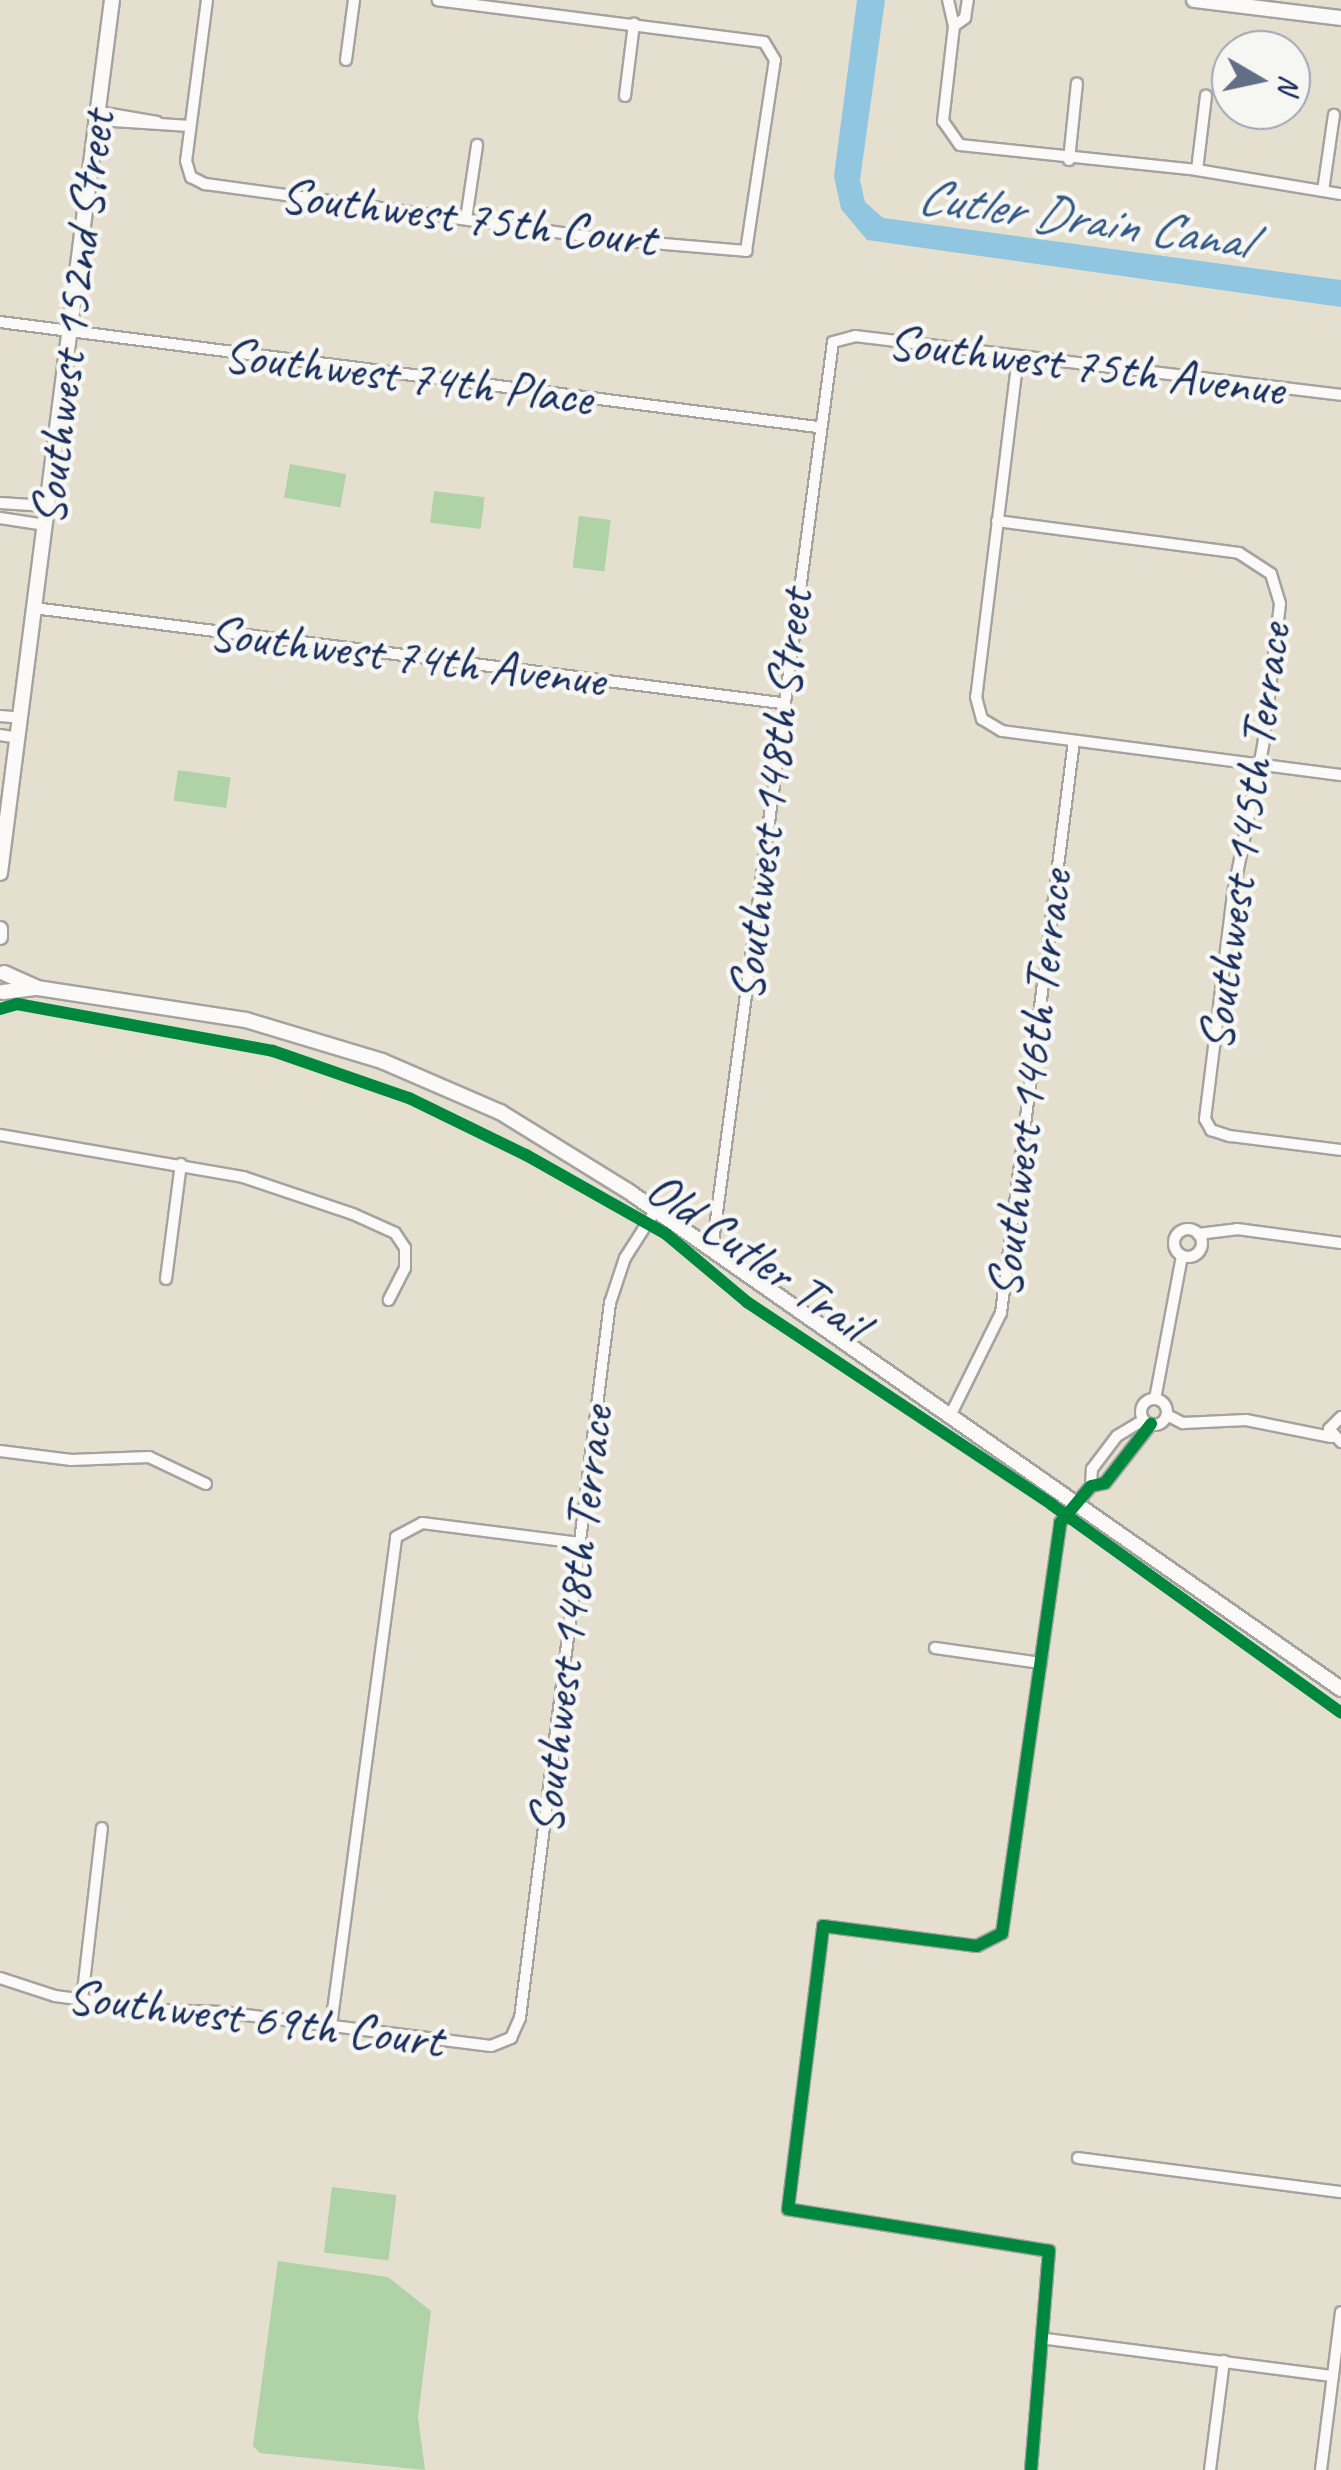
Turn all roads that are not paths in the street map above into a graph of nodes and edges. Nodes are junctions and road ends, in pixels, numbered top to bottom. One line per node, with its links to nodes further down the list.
1 (112, 0): 17 (main road, Southwest 152nd Street)
2 (207, 0): 18 (street)
3 (354, 0): 12 (street)
4 (438, 0): 8 (street)
5 (948, 0): 11 (street)
6 (968, 0): 11 (street)
7 (1194, 0): 9 (main road)
8 (516, 5): 10 (street)
9 (1341, 18)
10 (634, 24): 14 (street); 24 (street, Southwest 75th Court)
11 (954, 26): 20 (street)
12 (346, 60)
13 (1077, 83): 20 (street)
14 (625, 96)
15 (1206, 96): 21 (street)
16 (1334, 115): 22 (street)
17 (99, 116): 18 (street); 26 (main road, Southwest 152nd Street)
18 (190, 126): 24 (street, Southwest 75th Court)
19 (478, 144): 24 (street)
20 (1069, 160): 21 (street)
21 (1197, 170): 22 (street)
22 (1323, 192): 23 (street)
23 (1341, 194)
24 (466, 219)
25 (0, 322): 26 (street, Southwest 74th Place)
26 (70, 331): 30 (street, Southwest 74th Place); 32 (main road, Southwest 152nd Street)
27 (833, 342): 28 (street, Southwest 75th Avenue); 30 (street, Southwest 148th Street)
28 (1018, 356): 29 (street, Southwest 75th Avenue); 34 (street)
29 (1341, 395)
30 (817, 427): 37 (street, Southwest 148th Street)
31 (0, 503): 32 (street)
32 (47, 506): 35 (main road, Southwest 152nd Street)
33 (0, 518): 35 (street)
34 (997, 521): 42 (street); 43 (street, Southwest 145th Terrace)
35 (45, 524): 36 (main road, Southwest 152nd Street)
36 (34, 608): 37 (street, Southwest 74th Avenue); 39 (main road, Southwest 152nd Street)
37 (781, 703): 57 (street, Southwest 148th Street)
38 (0, 716): 39 (street)
39 (21, 718): 41 (main road, Southwest 152nd Street)
40 (0, 736): 41 (street)
41 (18, 738): 45 (main road, Southwest 152nd Street)
42 (1074, 741): 43 (street); 63 (street, Southwest 146th Terrace)
43 (1261, 766): 44 (street); 52 (street, Southwest 145th Terrace)
44 (1341, 775)
45 (0, 873)
46 (0, 930): 47 (main road)
47 (0, 937)
48 (2, 970): 49 (main road); 50 (main road)
49 (37, 988): 50 (main road); 54 (main road)
50 (2, 994)
51 (0, 1135): 53 (street)
52 (1341, 1150)
53 (181, 1164): 59 (street); 60 (street)
54 (655, 1211): 57 (main road); 71 (street, Southwest 148th Terrace)
55 (1198, 1234): 56 (street); 58 (street); 58 (street)
56 (1341, 1243)
57 (712, 1250): 63 (main road)
58 (1182, 1256): 61 (street)
59 (166, 1280)
60 (388, 1300)
61 (1156, 1399): 62 (street); 65 (street)
62 (1167, 1415): 65 (street); 66 (street)
63 (950, 1416): 70 (main road)
64 (1341, 1417): 66 (street)
65 (1147, 1422): 69 (street); 69 (street)
66 (1336, 1440)
67 (0, 1451): 68 (street)
68 (206, 1484)
69 (1090, 1486): 70 (street)
70 (1076, 1502): 73 (street); 74 (main road)
71 (580, 1543): 78 (street); 79 (street, Southwest 148th Terrace)
72 (936, 1648): 73 (street)
73 (1042, 1662): 83 (street)
74 (1341, 1689)
75 (102, 1828): 77 (street)
76 (0, 1978): 77 (street, Southwest 69th Court)
77 (82, 2000): 78 (street, Southwest 69th Court)
78 (331, 2026): 79 (street, Southwest 69th Court)
79 (511, 2038)
80 (1078, 2158): 81 (street)
81 (1341, 2192)
82 (1341, 2312): 85 (street)
83 (1047, 2340): 84 (street); 86 (street)
84 (1224, 2361): 85 (street); 87 (street)
85 (1333, 2376): 88 (street)
86 (1031, 2470)
87 (1210, 2470)
88 (1321, 2470)

